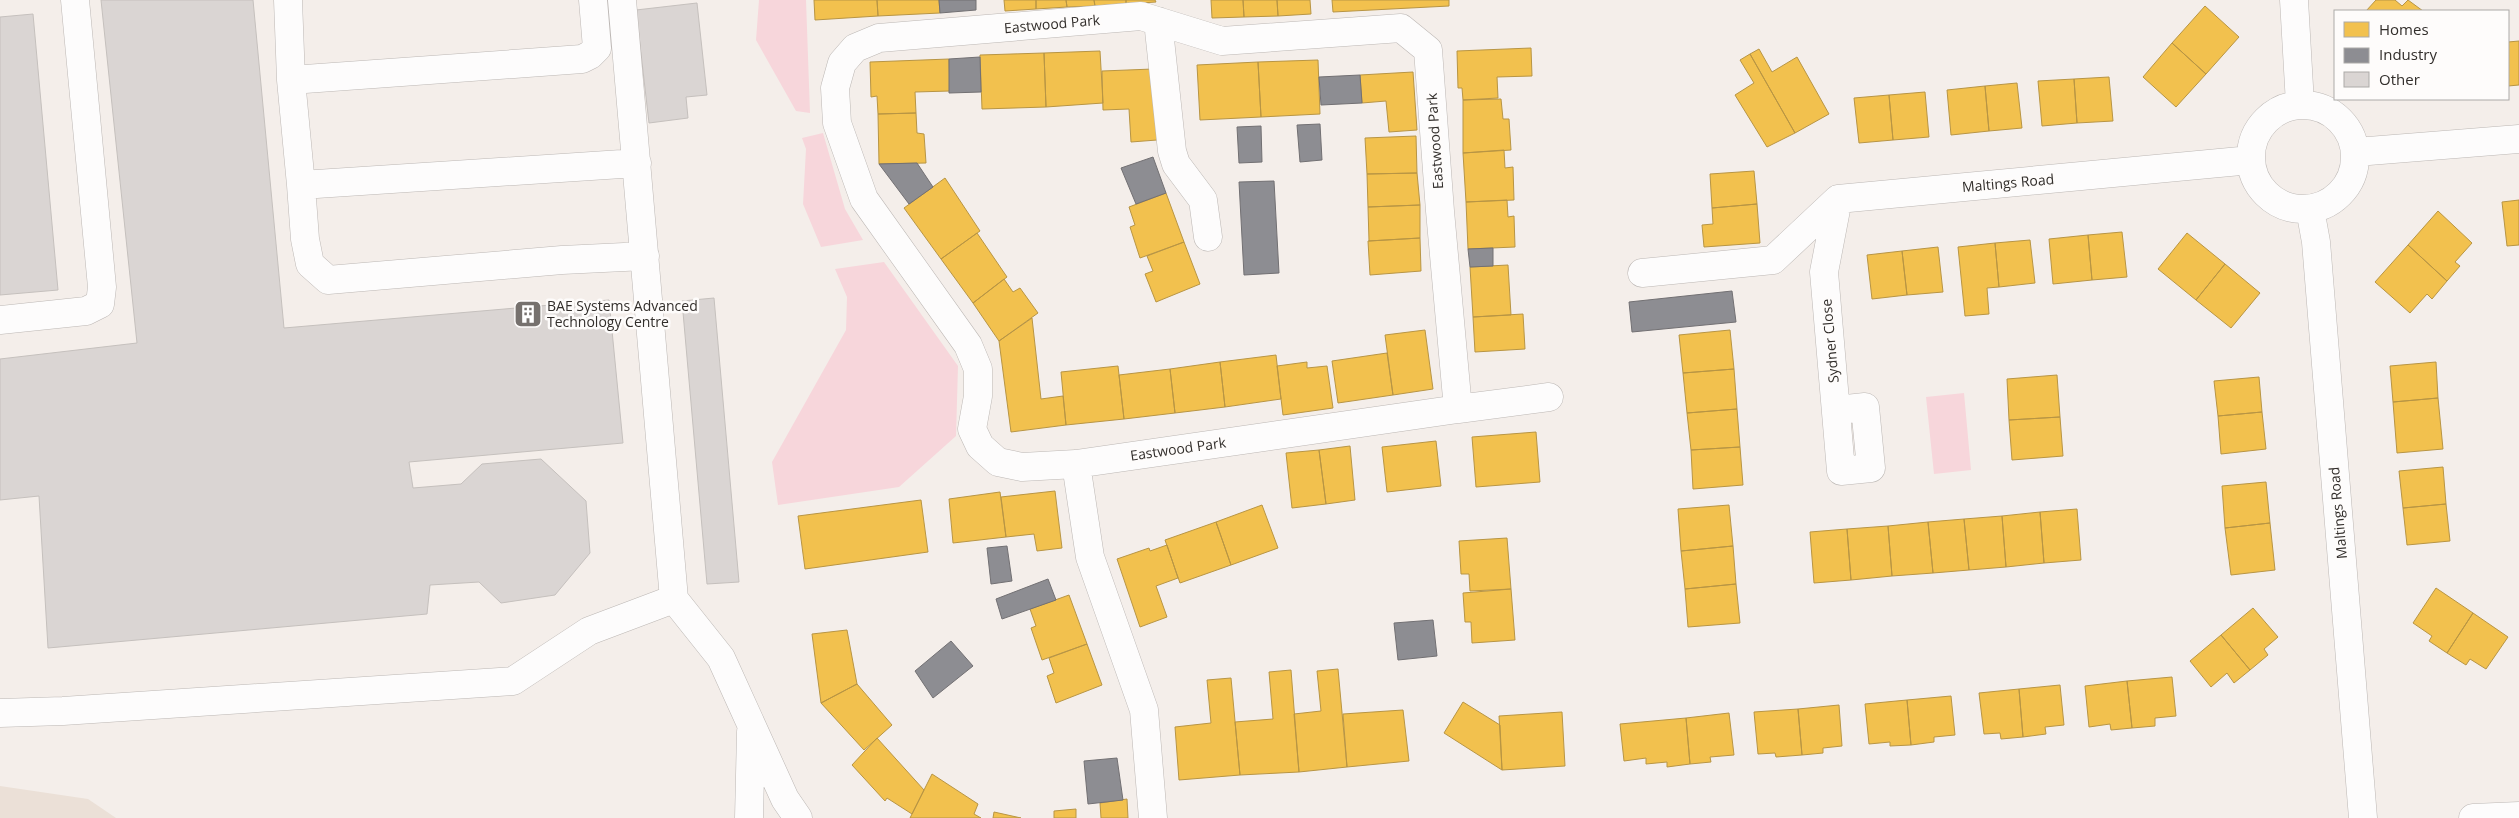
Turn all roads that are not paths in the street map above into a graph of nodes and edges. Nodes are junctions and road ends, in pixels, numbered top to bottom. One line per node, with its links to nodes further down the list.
1 (75, 0): 19 (street)
2 (288, 0): 7 (street)
3 (593, 0): 7 (street)
4 (622, 0): 12 (street)
5 (2294, 0): 8 (street)
6 (1158, 21): 16 (street); 21 (street, Eastwood Park); 23 (street, Eastwood Park)
7 (291, 80): 13 (street)
8 (2300, 104): 10 (street); 11 (street)
9 (2519, 139): 10 (street)
10 (2356, 152): 15 (street)
11 (2251, 160): 14 (street, Maltings Road); 15 (street)
12 (637, 163): 13 (street); 17 (street)
13 (301, 185): 17 (street)
14 (1838, 199): 18 (street); 22 (street, Sydner Close)
15 (2310, 209): 31 (street, Maltings Road)
16 (1208, 237)
17 (645, 256): 24 (street)
18 (1642, 273)
19 (0, 320)
20 (1550, 397): 21 (street, Eastwood Park)
21 (1458, 409): 23 (street, Eastwood Park)
22 (1837, 410)
23 (1076, 464): 30 (street)
24 (674, 599): 25 (street); 26 (street)
25 (0, 713)
26 (751, 726): 28 (street); 29 (street)
27 (2519, 816): 32 (street)
28 (750, 818)
29 (798, 818)
30 (1153, 818)
31 (2363, 818)
32 (2474, 818)

